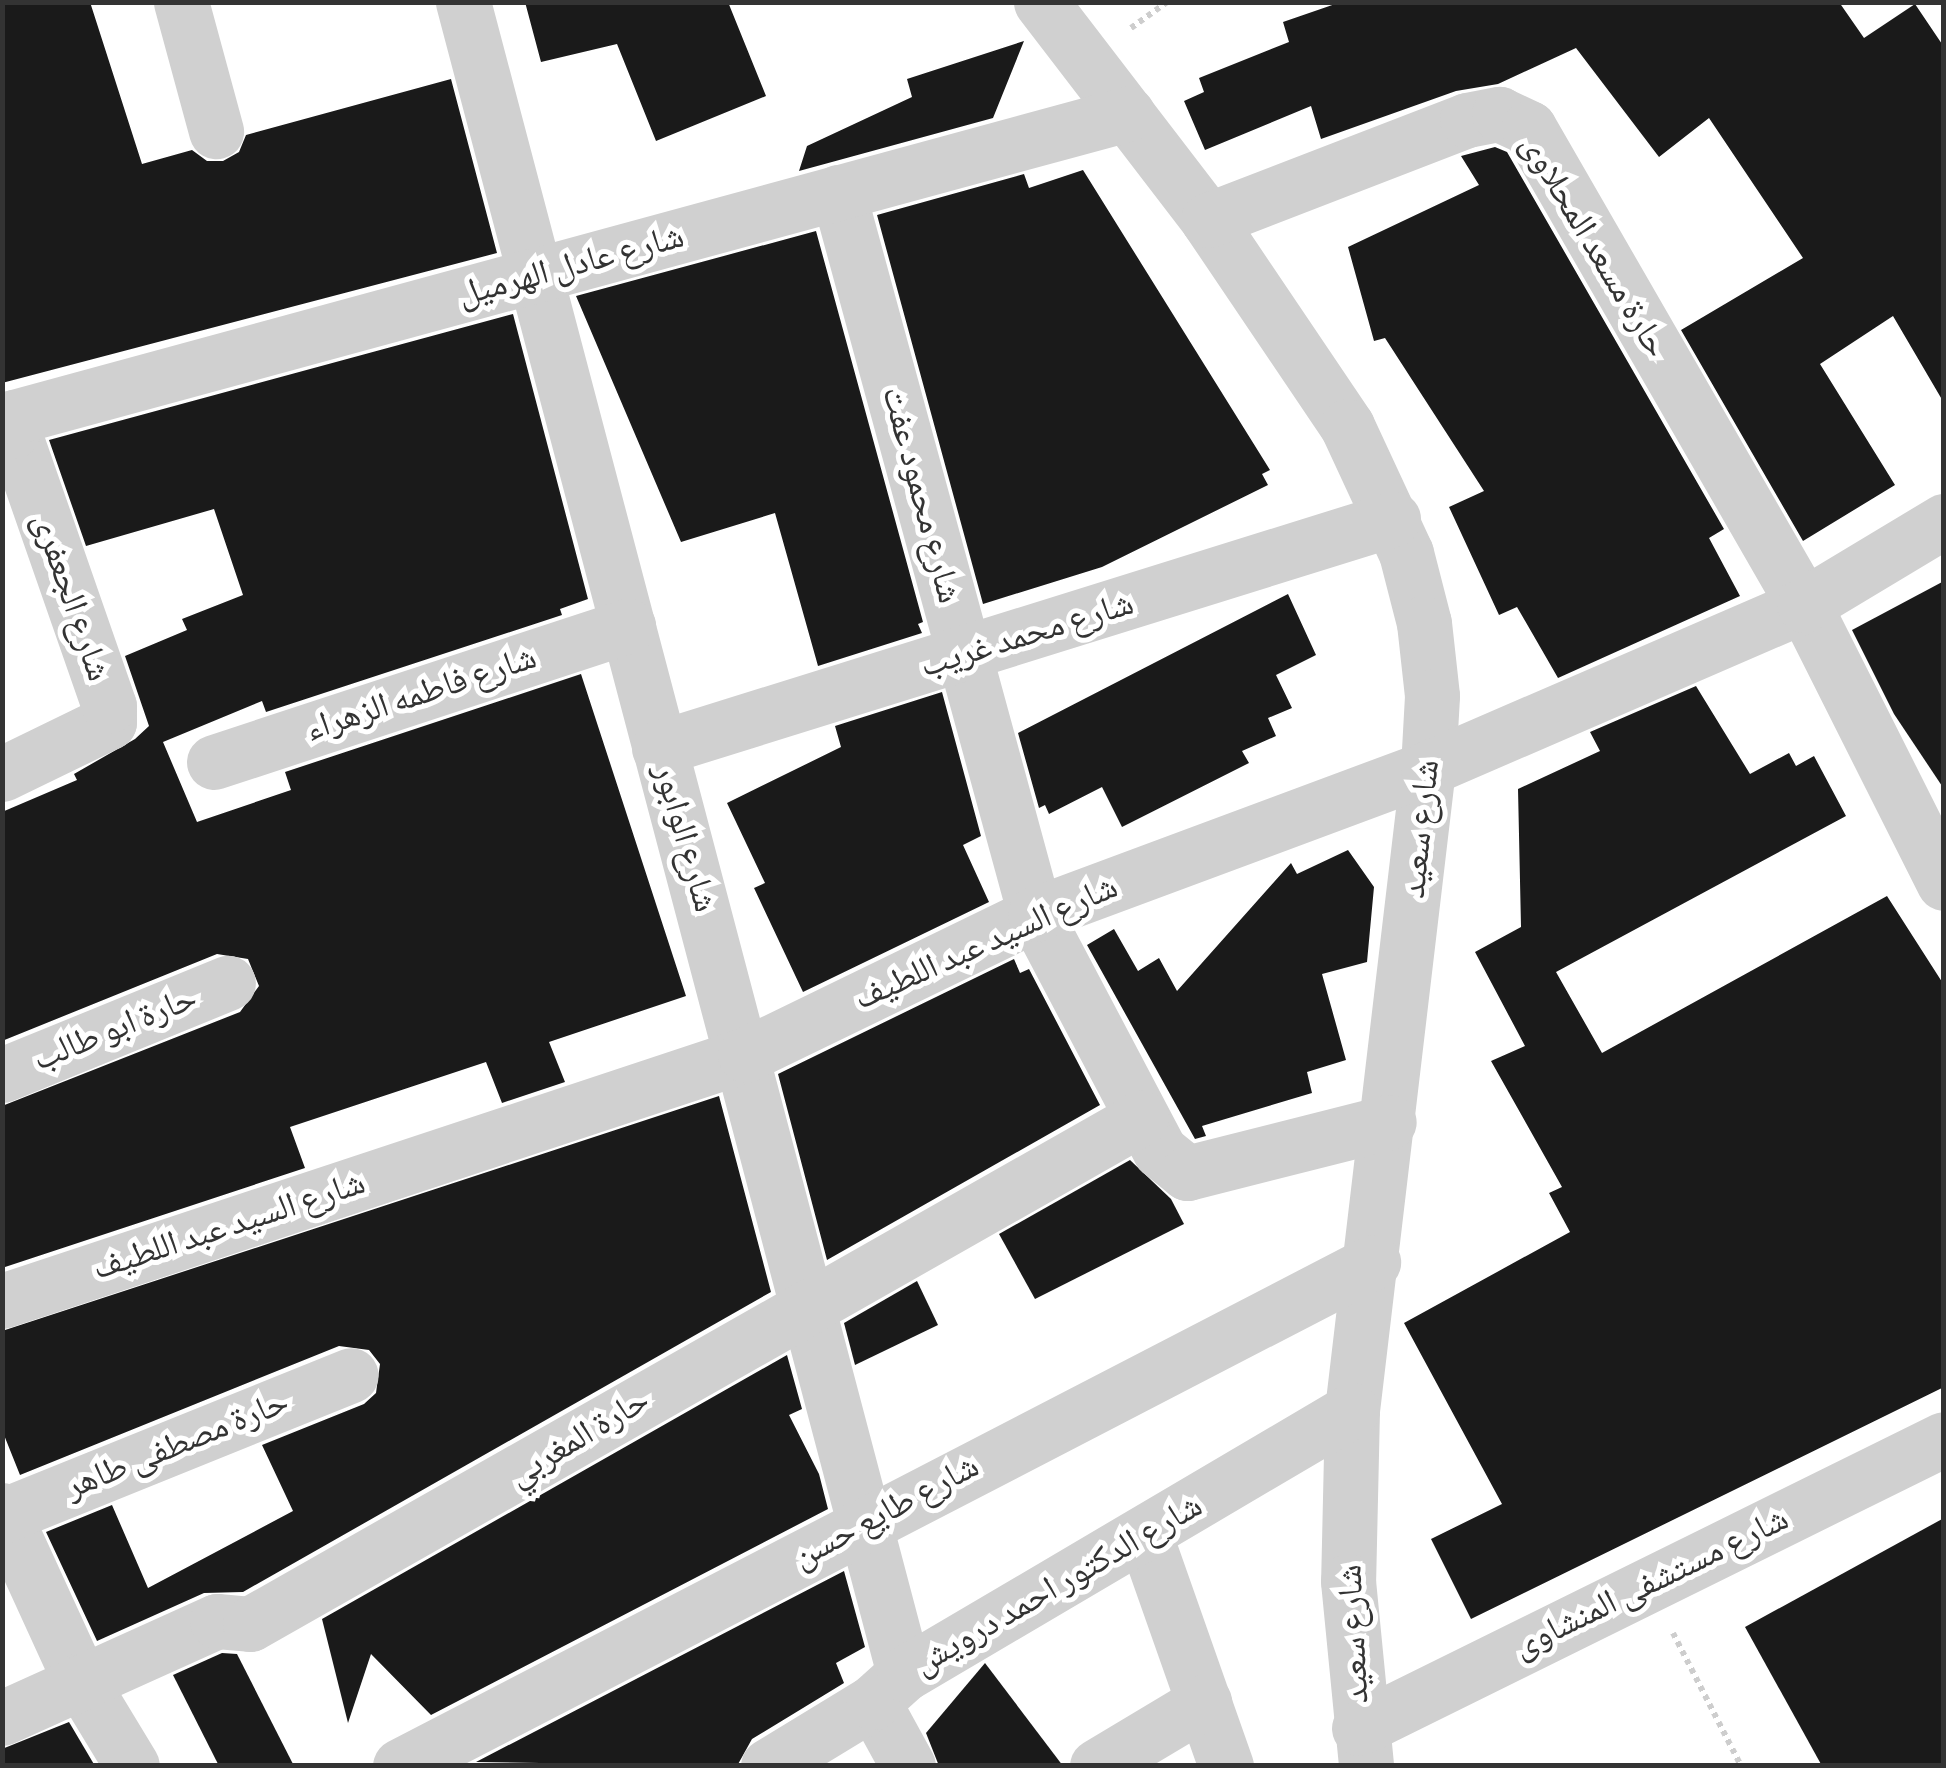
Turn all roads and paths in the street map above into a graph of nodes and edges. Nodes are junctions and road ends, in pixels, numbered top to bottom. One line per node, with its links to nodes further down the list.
1 (181, 2): 5 (street)
2 (463, 2): 8 (street, شارع الوابور)
3 (1041, 2): 4 (street, شارع سعيد)
4 (1127, 114): 6 (street, شارع عادل الهرميل); 7 (street, شارع سعيد)
5 (216, 131)
6 (838, 192): 8 (street, شارع عادل الهرميل); 14 (street, شارع محمود عفت)
7 (1208, 220): 10 (street, شارع سعيد); 12 (street, حارة مسعد المحلاوى)
8 (535, 277): 9 (street, شارع عادل الهرميل); 13 (street, شارع الوابور)
9 (14, 417): 18 (street, شارع الجعفرى)
10 (1393, 519): 14 (street, شارع محمد غريب); 17 (street, شارع سعيد)
11 (1944, 521): 12 (street, شارع السيد عبد اللطيف)
12 (1804, 605): 17 (street, شارع السيد عبد اللطيف); 19 (street, حارة مسعد المحلاوى)
13 (628, 626): 15 (street, شارع الوابور); 16 (street, شارع فاطمه الزهراء)
14 (965, 656): 15 (street, شارع محمد غريب); 20 (street, شارع محمود عفت)
15 (660, 748): 22 (street, شارع الوابور)
16 (214, 762)
17 (1428, 768): 20 (street, شارع السيد عبد اللطيف); 25 (street, شارع سعيد)
18 (2, 774)
19 (1944, 883)
20 (1035, 914): 22 (street, شارع السيد عبد اللطيف); 24 (street, شارع محمود عفت)
21 (228, 983): 23 (street, حارة ابو طالب)
22 (746, 1055): 27 (street, شارع السيد عبد اللطيف); 28 (street, شارع الوابور)
23 (2, 1074)
24 (1141, 1118): 25 (street, شارع محمود عفت); 28 (street, حارة المغربي)
25 (1389, 1122): 26 (street, شارع سعيد)
26 (1374, 1262): 30 (street, شارع سعيد); 33 (street, شارع طايع حسن)
27 (2, 1301)
28 (806, 1303): 33 (street, شارع الوابور); 36 (street, حارة المغربي)
29 (351, 1375): 32 (street, حارة مصطفى طاهر)
30 (1352, 1410): 34 (street, شارع الدكتور احمد درويش); 40 (street, شارع سعيد)
31 (1944, 1439): 35 (street, شارع مستشفى المنشاوى)
32 (3, 1513): 36 (street)
33 (864, 1522): 37 (street, شارع الوابور); 42 (street, شارع طايع حسن)
34 (1145, 1536): 37 (street, شارع الدكتور احمد درويش); 38 (street)
35 (1648, 1585): 40 (street, شارع مستشفى المنشاوى); 47 (path)
36 (80, 1680): 39 (street, حارة المغربي); 41 (street)
37 (889, 1688): 43 (street, شارع الدكتور احمد درويش); 44 (street, شارع الوابور)
38 (1204, 1702): 45 (street); 46 (street)
39 (2, 1718)
40 (1362, 1747)
41 (132, 1766)
42 (400, 1766)
43 (768, 1766)
44 (908, 1766)
45 (1098, 1766)
46 (1226, 1766)
47 (1741, 1766)

